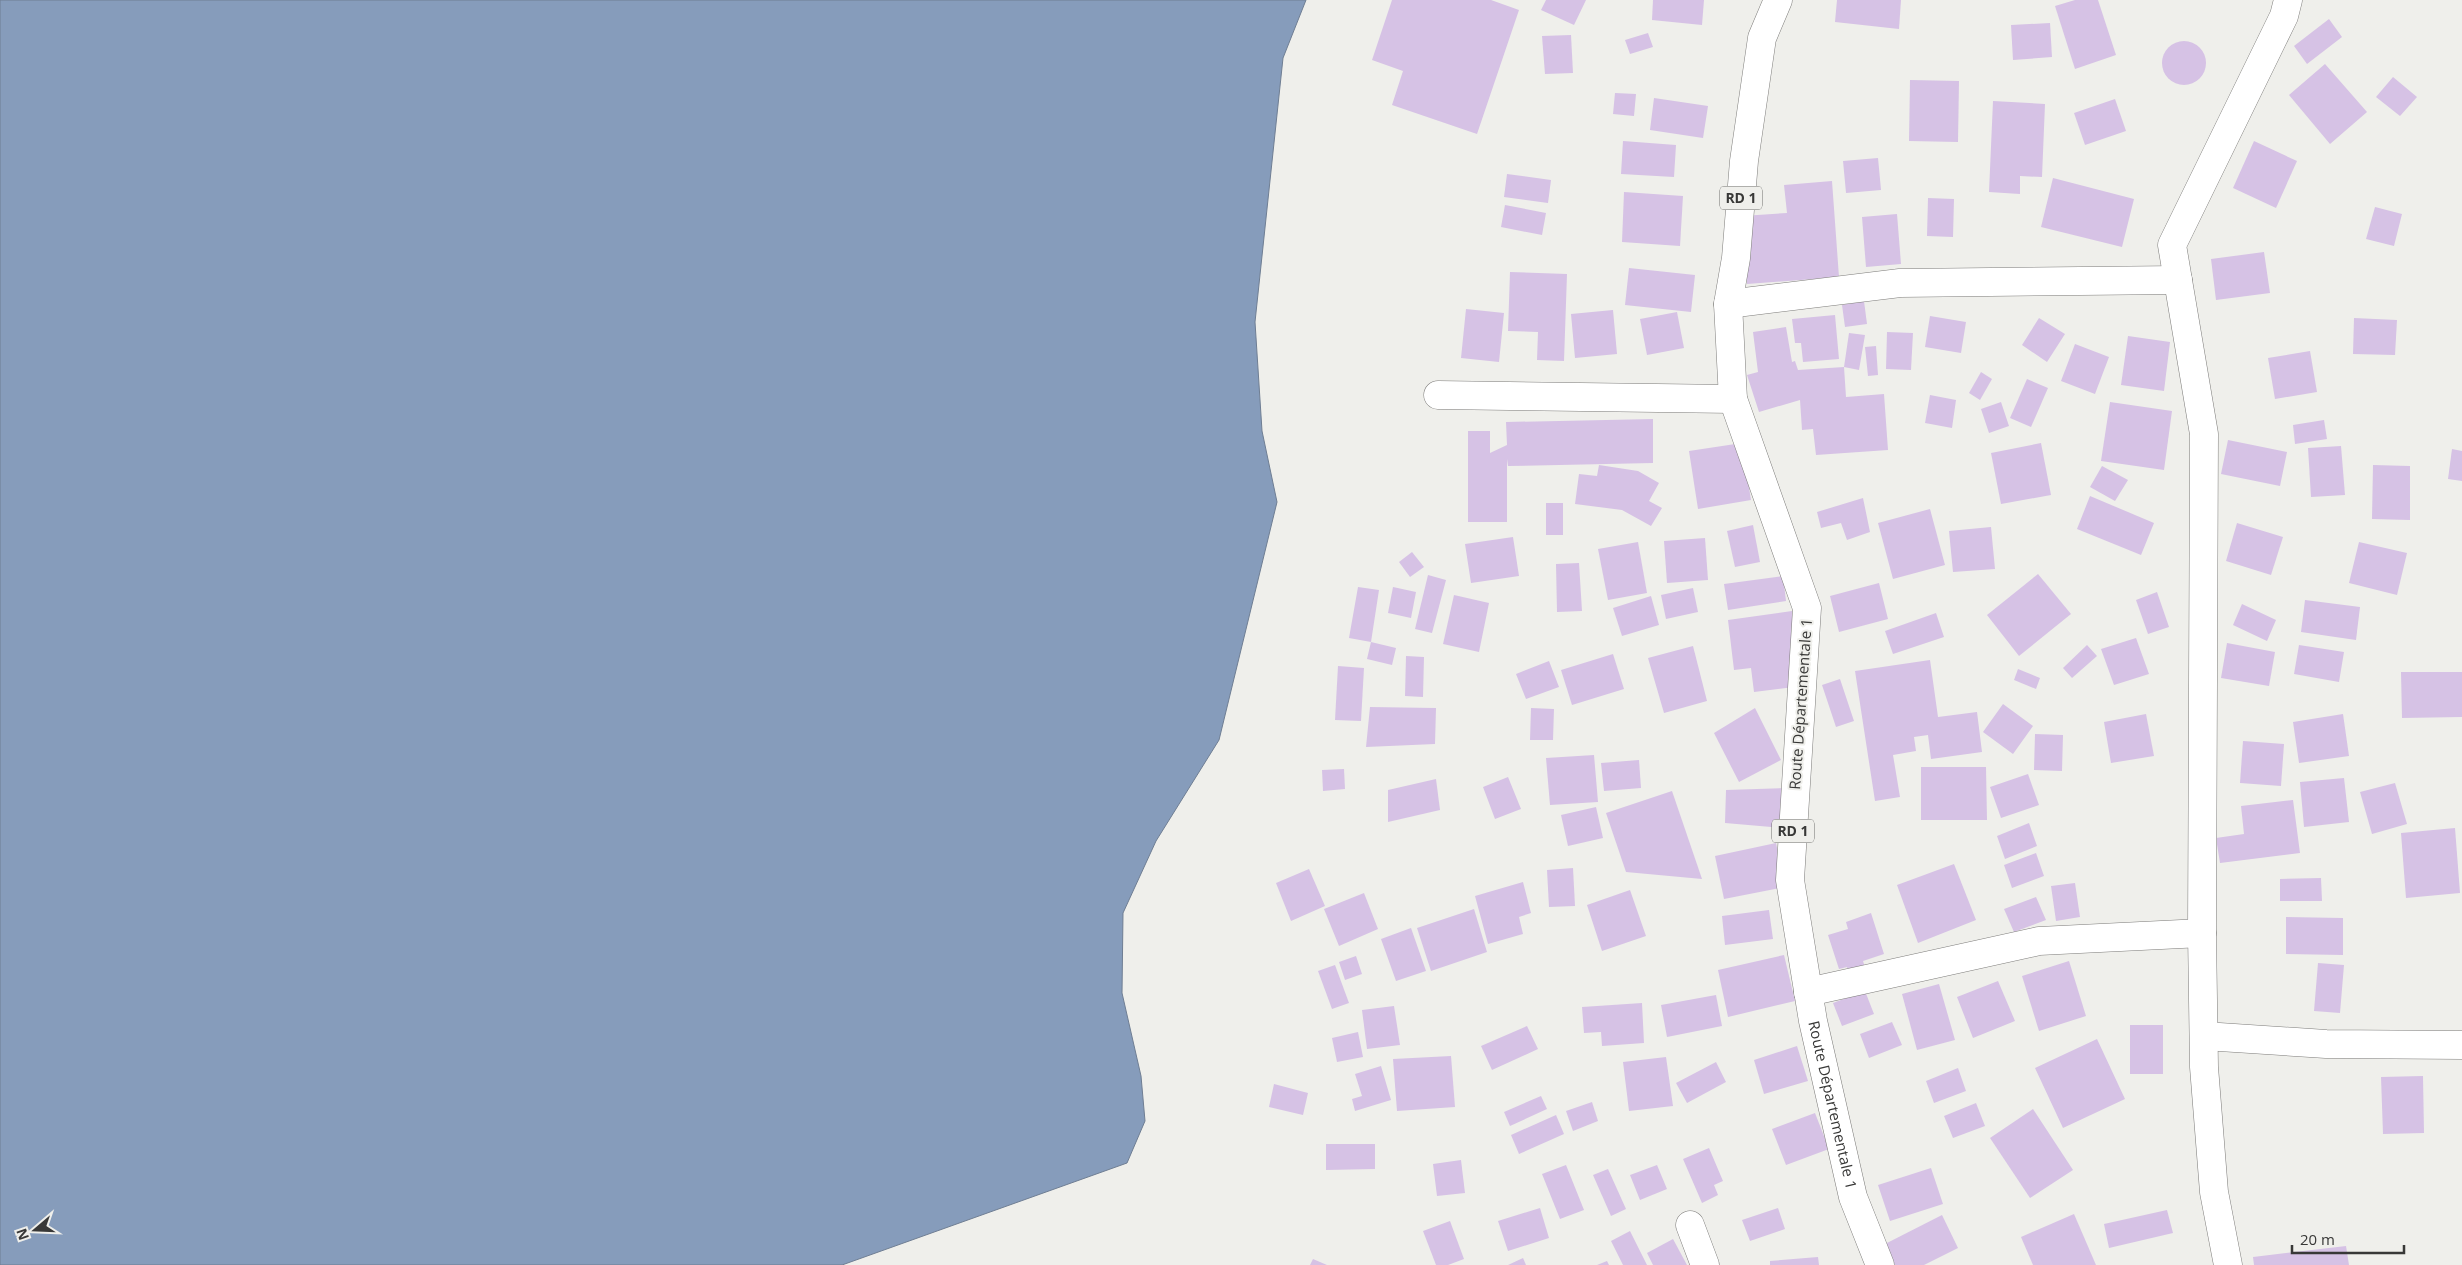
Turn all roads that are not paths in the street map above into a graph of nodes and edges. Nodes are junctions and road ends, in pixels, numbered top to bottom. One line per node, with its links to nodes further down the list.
1 (1778, 0): 4 (street, Route Départementale 1 / RD 1)
2 (2288, 0): 3 (street)
3 (2178, 280): 4 (street); 7 (street)
4 (1728, 304): 6 (street, Route Départementale 1 / RD 1)
5 (1438, 395): 6 (street)
6 (1733, 399): 8 (street, Route Départementale 1 / RD 1)
7 (2202, 933): 8 (street); 9 (street)
8 (1808, 992): 13 (street, Route Départementale 1 / RD 1)
9 (2204, 1036): 10 (street); 14 (street)
10 (2462, 1045)
11 (1690, 1225): 12 (street)
12 (1705, 1265)
13 (1880, 1265)
14 (2228, 1265)

